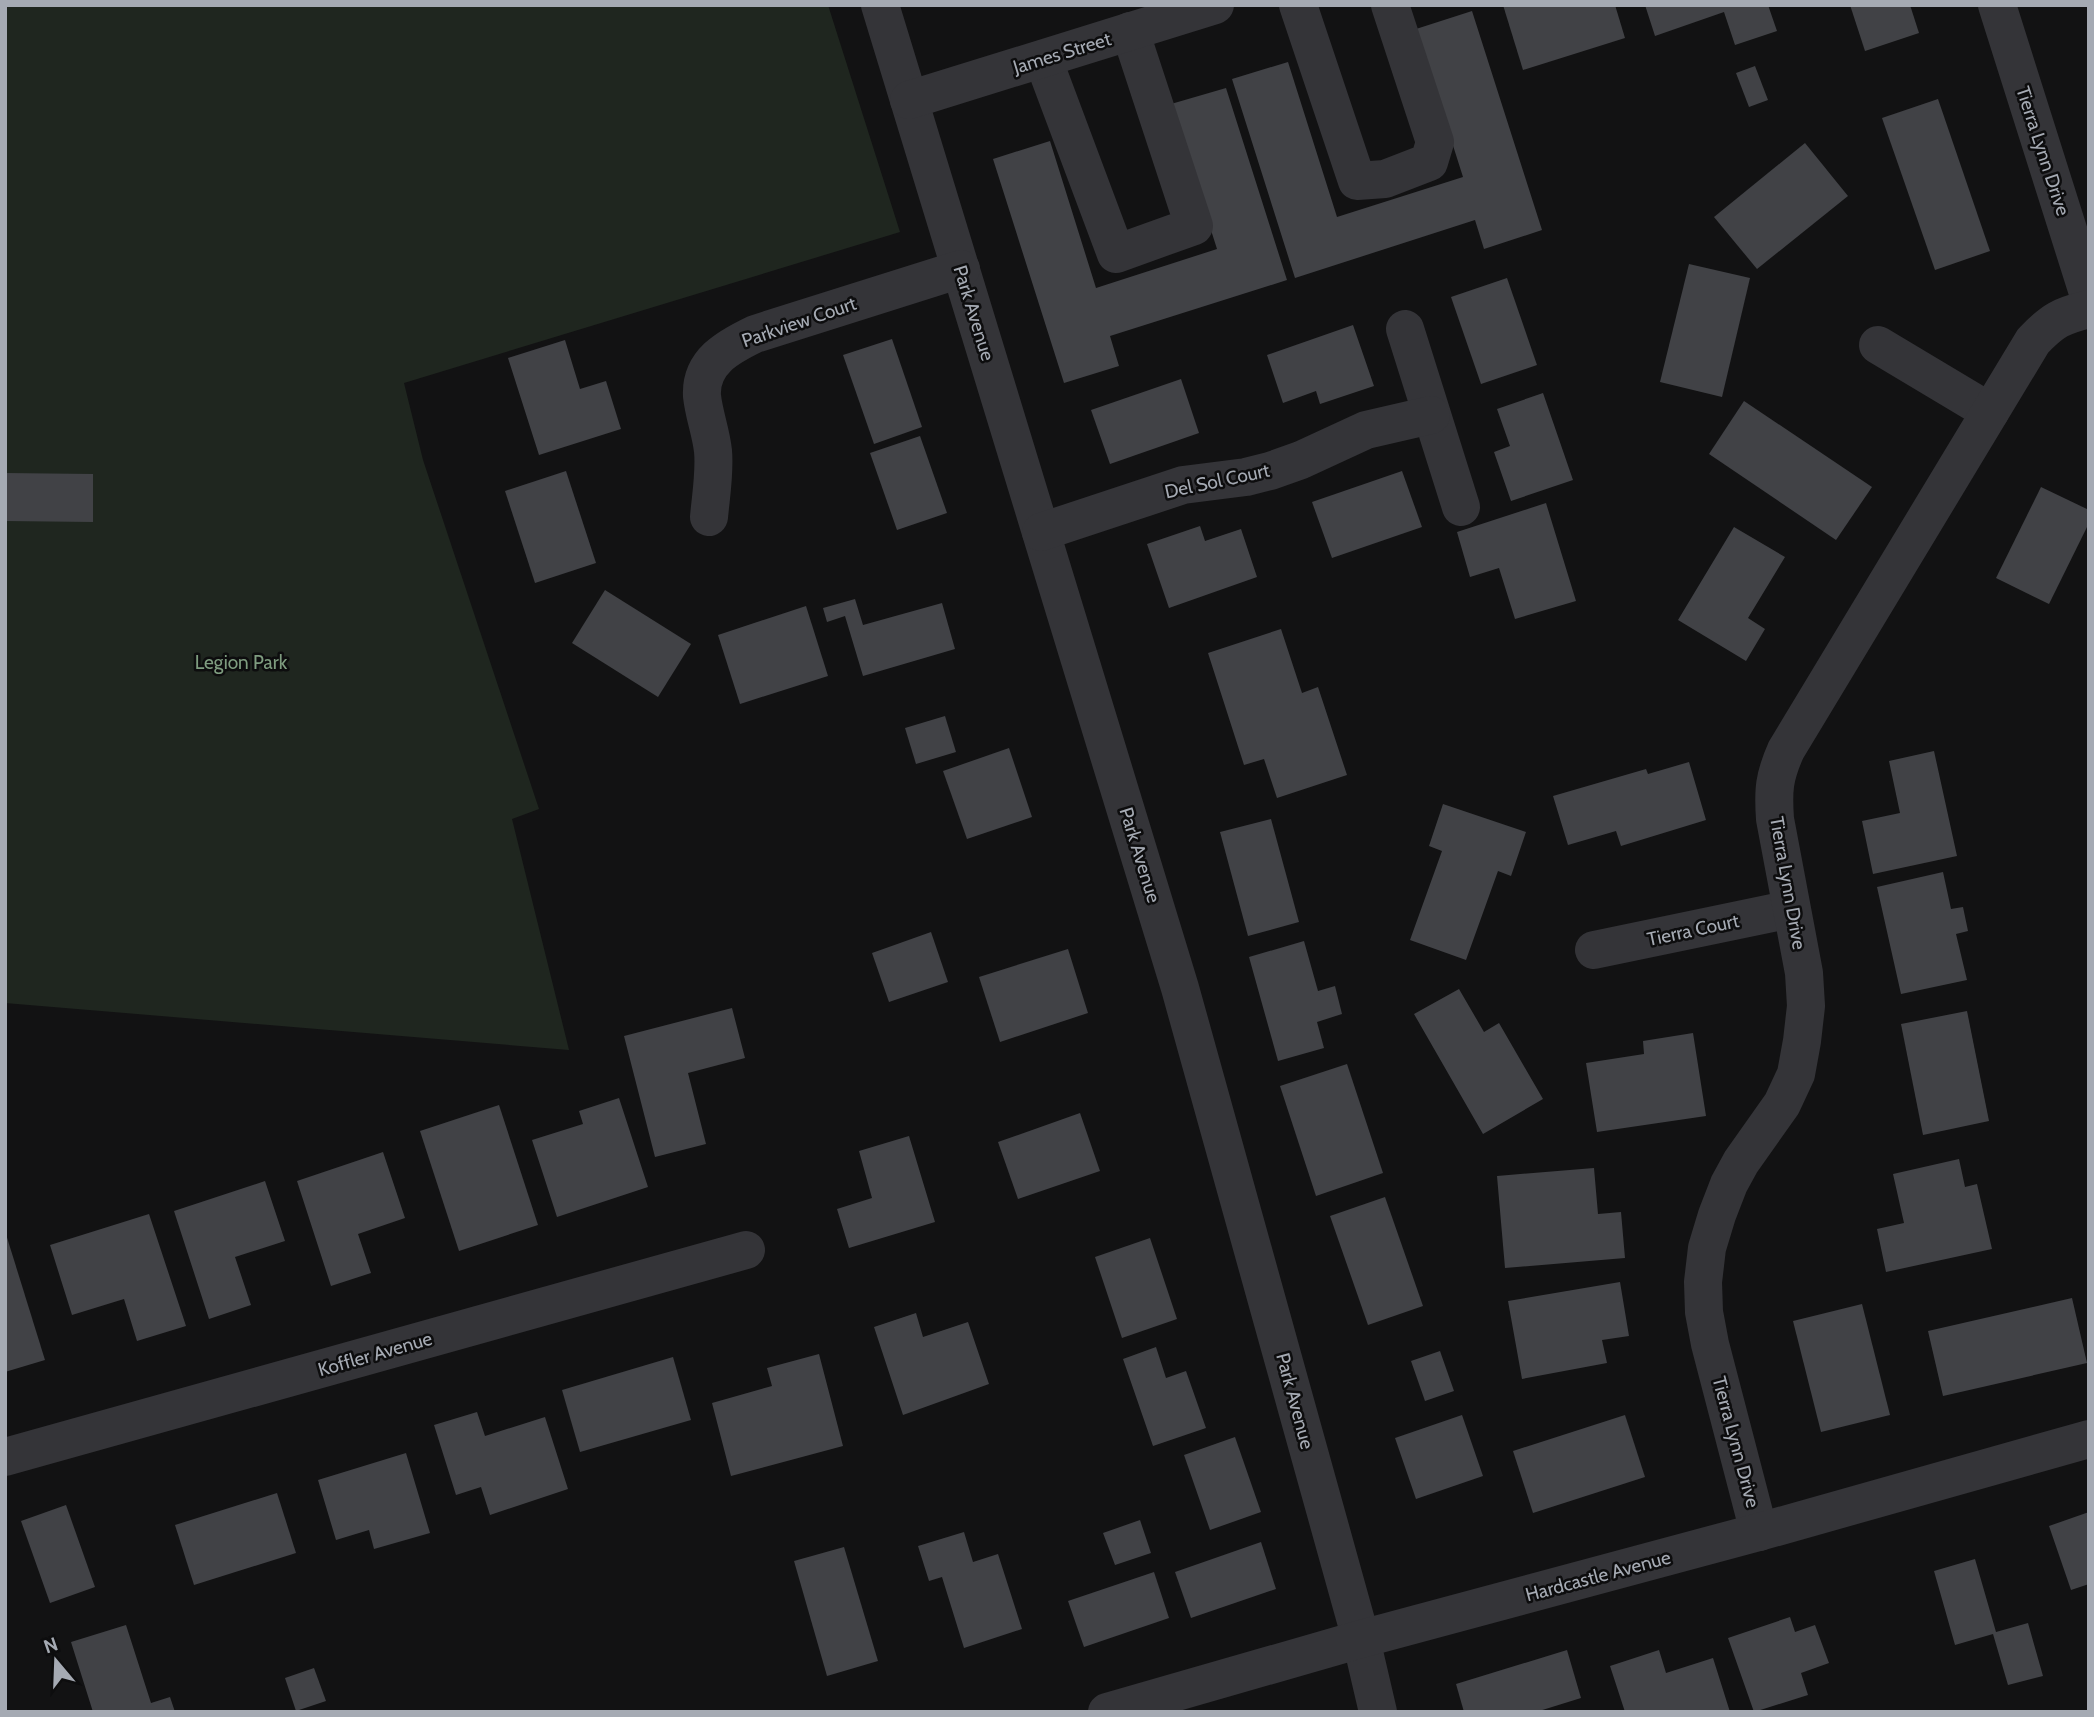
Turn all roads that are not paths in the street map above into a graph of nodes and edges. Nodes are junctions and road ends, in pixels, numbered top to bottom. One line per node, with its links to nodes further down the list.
1 (880, 5): 8 (street, Park Avenue)
2 (1214, 5): 6 (street, James Street)
3 (1298, 5): 4 (street)
4 (1390, 5)
5 (1997, 5): 10 (street, Tierra Lynn Drive)
6 (1130, 31): 7 (street, James Street); 7 (street)
7 (1043, 59): 8 (street, James Street)
8 (909, 100): 9 (street, Park Avenue)
9 (961, 269): 17 (street, Parkview Court); 18 (street, Park Avenue)
10 (2089, 296)
11 (2089, 309): 14 (street, Tierra Lynn Drive)
12 (1405, 329): 15 (street)
13 (1878, 345): 14 (street)
14 (1990, 412): 19 (street, Tierra Lynn Drive)
15 (1431, 415): 16 (street); 18 (street, Del Sol Court)
16 (1461, 507)
17 (709, 516)
18 (1041, 533): 25 (street, Park Avenue)
19 (1791, 909): 20 (street, Tierra Court); 24 (street, Tierra Lynn Drive)
20 (1594, 950)
21 (746, 1250): 23 (street, Koffler Avenue)
22 (2089, 1439): 24 (street, Hardcastle Avenue)
23 (5, 1457)
24 (1759, 1532): 25 (street, Hardcastle Avenue)
25 (1361, 1639): 26 (street, Hardcastle Avenue); 27 (street, Park Avenue)
26 (1107, 1712)
27 (1378, 1712)

